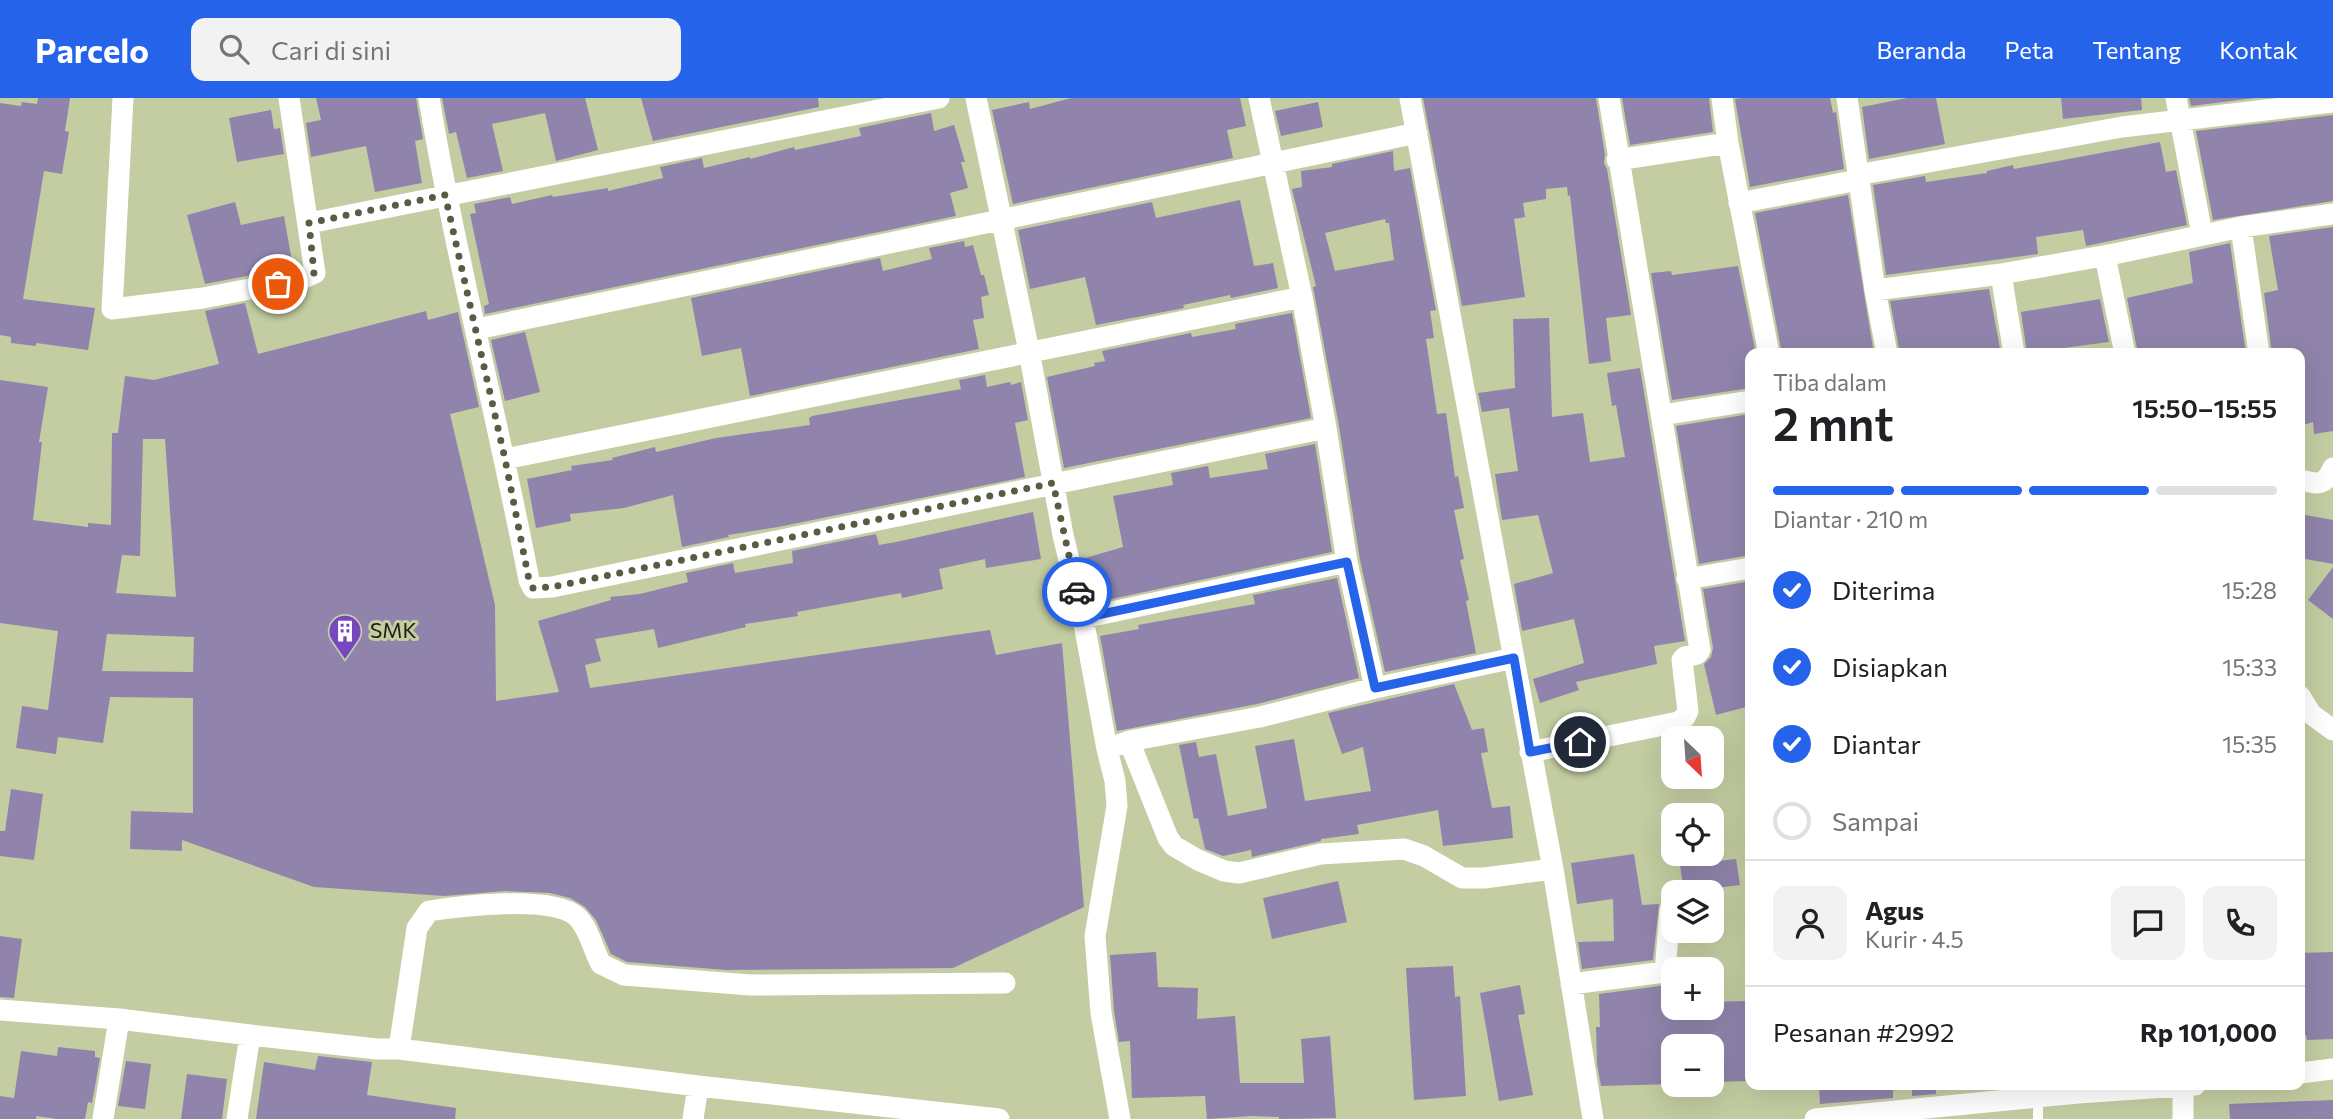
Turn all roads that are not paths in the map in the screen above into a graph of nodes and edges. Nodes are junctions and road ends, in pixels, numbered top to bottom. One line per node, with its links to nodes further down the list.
1 (123, 98): 24 (street)
2 (289, 98): 24 (street)
3 (429, 98): 20 (street)
4 (939, 98): 20 (street)
5 (976, 98): 23 (street)
6 (1259, 98): 18 (street)
7 (1410, 98): 15 (street)
8 (1609, 98): 17 (street)
9 (1722, 98): 16 (street)
10 (1847, 98): 19 (street)
11 (2176, 98): 14 (street)
12 (2333, 102): 13 (street)
13 (2288, 103): 14 (street)
14 (2181, 121): 19 (street); 26 (street)
15 (1417, 133): 18 (street); 49 (street)
16 (1728, 143): 17 (street); 21 (street)
17 (1618, 160): 39 (street)
18 (1273, 163): 23 (street); 30 (street)
19 (1858, 177): 21 (street); 29 (street)
20 (445, 195): 24 (street); 31 (street)
21 (1740, 203): 32 (street)
22 (2333, 214): 25 (street)
23 (1002, 218): 31 (street); 37 (street)
24 (309, 223)
25 (2241, 227): 26 (street); 36 (street)
26 (2202, 234): 27 (street)
27 (2105, 256): 28 (street); 35 (street)
28 (2001, 274): 29 (street); 34 (street)
29 (1875, 290): 33 (street)
30 (1302, 297): 37 (street); 40 (street)
31 (477, 330): 41 (street)
32 (1768, 348)
33 (1886, 348)
34 (2013, 348)
35 (2124, 348)
36 (2258, 348)
37 (1029, 351): 41 (street); 44 (street)
38 (1745, 402): 39 (street)
39 (1662, 415): 47 (street)
40 (1326, 428): 44 (street); 45 (street)
41 (505, 459): 44 (street)
42 (2333, 468): 43 (street)
43 (2305, 480)
44 (1053, 483): 48 (street)
45 (1347, 562): 48 (street); 50 (street)
46 (1745, 569): 47 (street)
47 (1687, 579): 55 (street)
48 (1083, 618): 54 (street)
49 (1514, 658): 50 (street); 55 (street)
50 (1375, 688): 53 (street)
51 (2305, 704): 52 (street)
52 (2333, 730)
53 (1129, 741): 54 (street); 56 (street)
54 (1107, 749): 75 (street)
55 (1530, 752): 56 (street)
56 (1553, 869): 59 (street)
57 (1667, 943): 59 (street)
58 (1005, 983): 63 (street)
59 (1571, 984): 76 (street)
60 (0, 1010): 61 (street)
61 (119, 1019): 62 (street); 71 (street)
62 (250, 1035): 63 (street); 72 (street)
63 (399, 1049): 66 (street)
64 (2333, 1069): 65 (street)
65 (2305, 1072)
66 (698, 1086): 73 (street); 74 (street)
67 (2134, 1090): 70 (street)
68 (2188, 1090): 79 (street)
69 (1952, 1095): 70 (street); 77 (street)
70 (2038, 1097): 78 (lane)
71 (103, 1119)
72 (237, 1119)
73 (693, 1119)
74 (999, 1119)
75 (1121, 1119)
76 (1593, 1119)
77 (1815, 1119)
78 (2038, 1119)
79 (2183, 1119)

